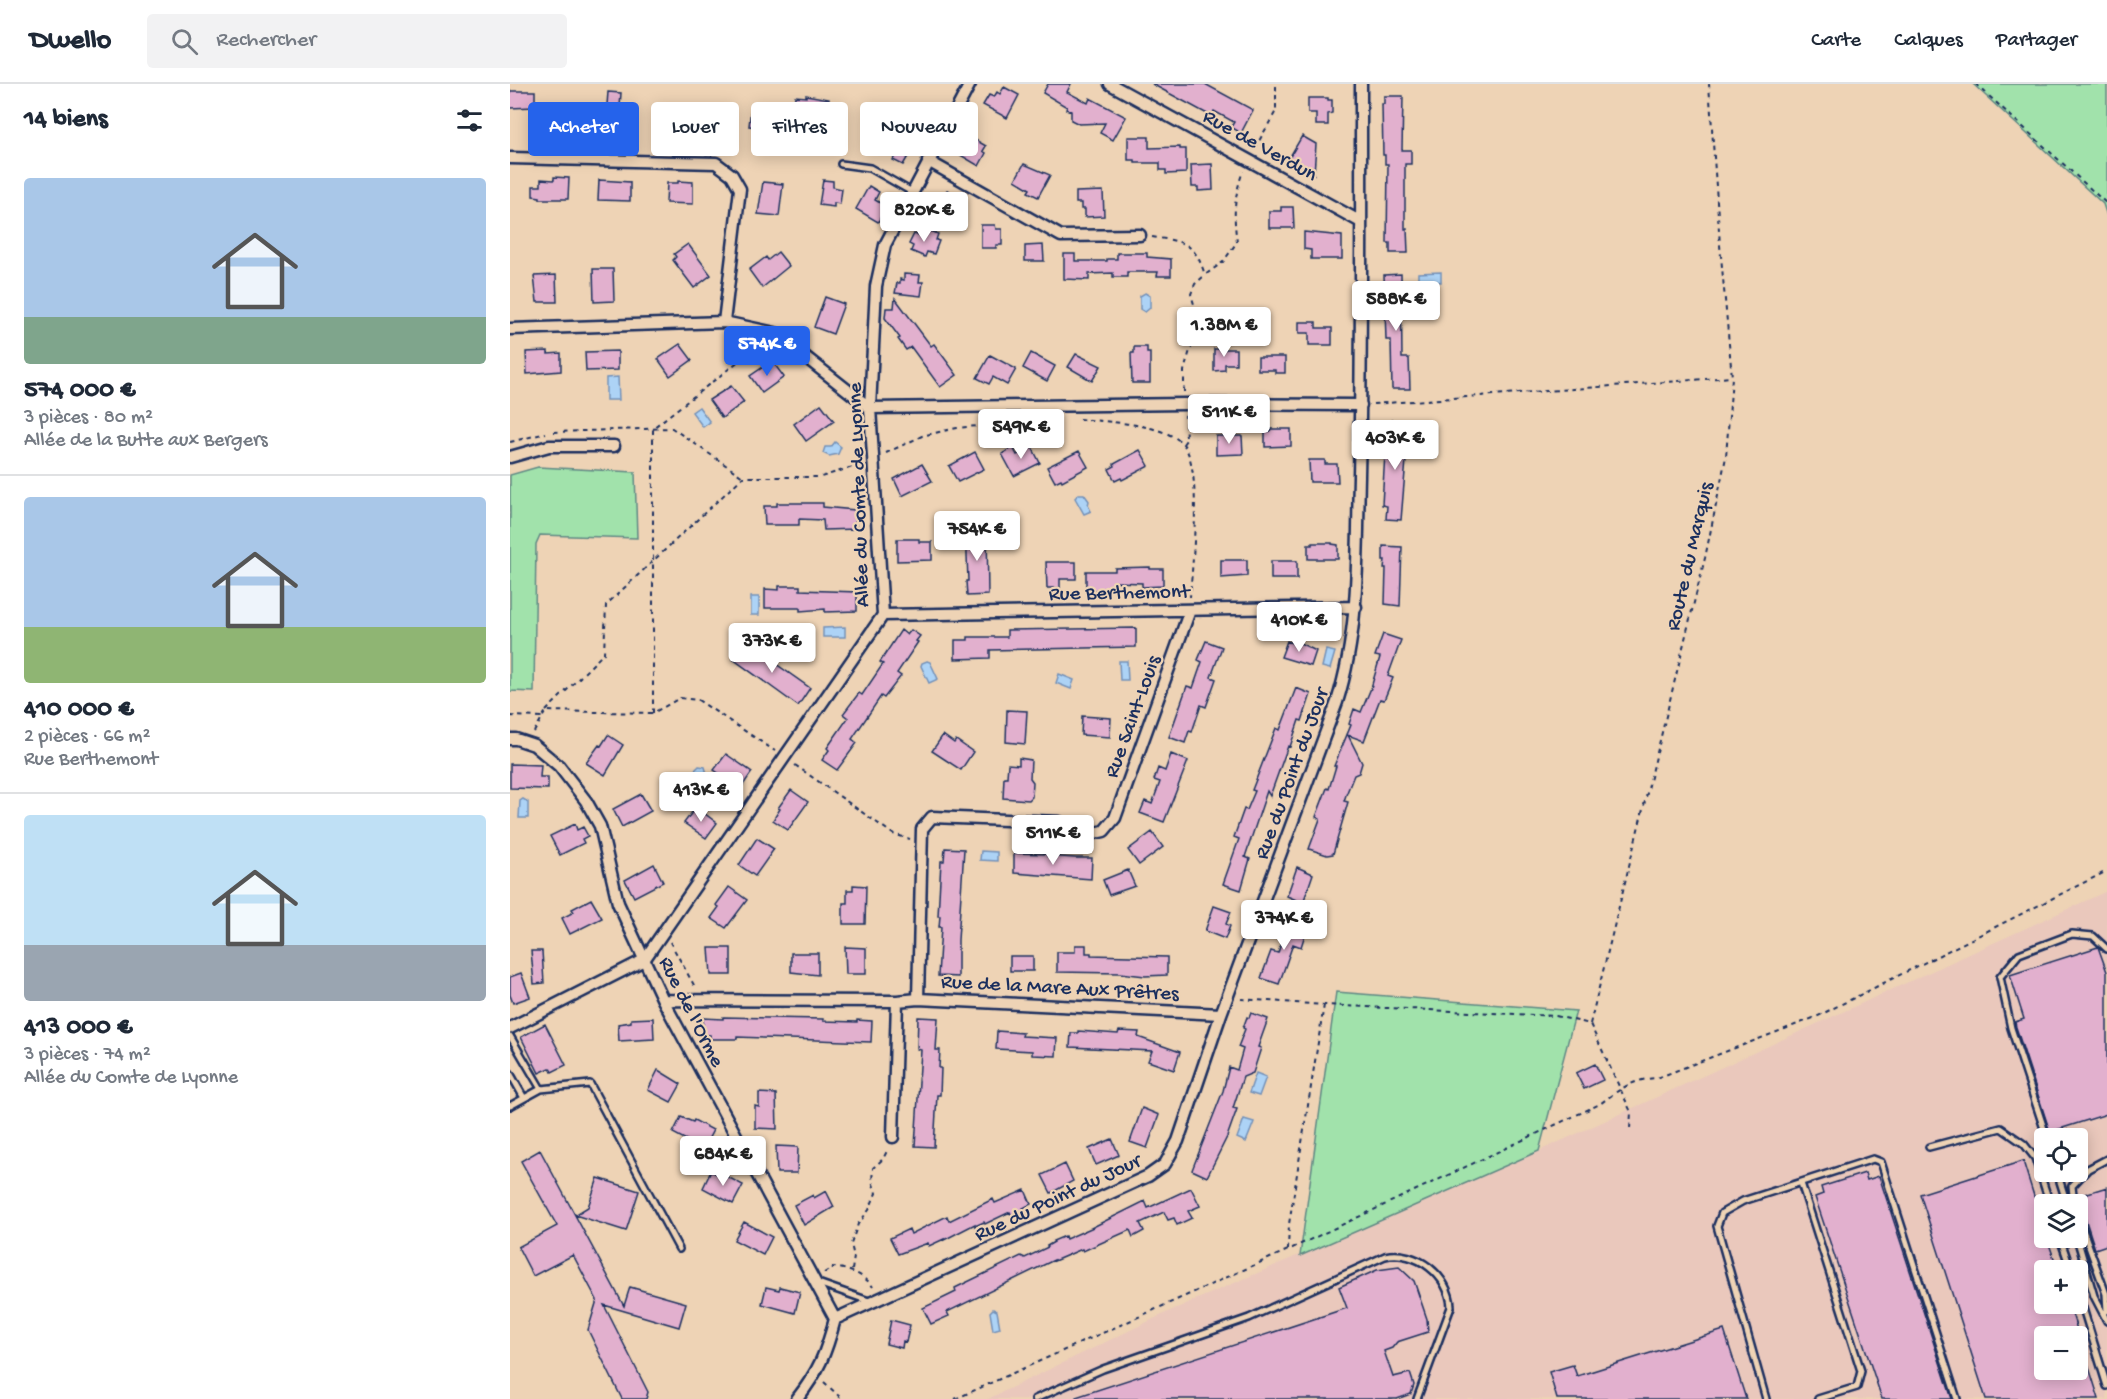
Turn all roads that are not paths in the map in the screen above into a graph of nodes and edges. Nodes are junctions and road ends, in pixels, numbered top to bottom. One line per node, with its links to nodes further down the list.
1 (970, 84): 5 (street, Allée du Comte de Lyonne)
2 (1110, 84): 8 (street, Rue de Verdun)
3 (1361, 84): 8 (street, Rue du Point du Jour)
4 (510, 158): 10 (street)
5 (928, 161): 7 (street, Allée du Comte de Lyonne); 9 (street)
6 (840, 164): 7 (lane)
7 (912, 192): 13 (street, Allée du Comte de Lyonne)
8 (1361, 222): 12 (street, Rue du Point du Jour)
9 (1140, 235)
10 (724, 322): 11 (street); 13 (street)
11 (510, 329)
12 (1361, 405): 13 (street); 16 (street, Rue du Point du Jour)
13 (870, 408): 18 (street, Allée du Comte de Lyonne)
14 (614, 446): 15 (street)
15 (510, 457)
16 (1356, 607): 17 (street, Rue Berthemont); 25 (street, Rue du Point du Jour)
17 (1190, 610): 18 (street, Rue Berthemont); 22 (street, Rue Saint-Louis)
18 (883, 615): 21 (street, Allée du Comte de Lyonne)
19 (510, 739): 21 (street, Rue de l'Orme)
20 (2107, 949): 32 (lane)
21 (644, 960): 23 (street, Rue de l'Orme); 26 (street)
22 (918, 999): 24 (street, Rue de la Mare Aux Prêtres); 25 (street, Rue de la Mare Aux Prêtres)
23 (663, 1000): 24 (street, Rue de la Mare Aux Prêtres); 42 (street, Rue de l'Orme)
24 (897, 1001): 33 (street)
25 (1221, 1014): 43 (street, Rue du Point du Jour)
26 (510, 1028)
27 (510, 1036): 29 (lane)
28 (510, 1073): 30 (lane)
29 (541, 1089): 30 (lane); 41 (lane)
30 (524, 1098): 31 (lane)
31 (510, 1106)
32 (2044, 1128)
33 (893, 1137)
34 (1929, 1147): 37 (lane)
35 (2107, 1159): 38 (lane)
36 (1801, 1183): 52 (lane); 53 (lane); 54 (lane)
37 (2047, 1194)
38 (2072, 1194)
39 (2088, 1243): 44 (lane)
40 (2080, 1248): 47 (lane)
41 (679, 1249)
42 (815, 1280): 43 (lane); 46 (street, Rue de l'Orme)
43 (877, 1301): 46 (street, Rue du Point du Jour)
44 (2107, 1311)
45 (2085, 1314): 48 (lane)
46 (835, 1319): 49 (street)
47 (2107, 1321)
48 (2107, 1386)
49 (797, 1399)
50 (1035, 1399): 51 (lane)
51 (1417, 1399)
52 (1766, 1399)
53 (1818, 1399)
54 (1958, 1399)

